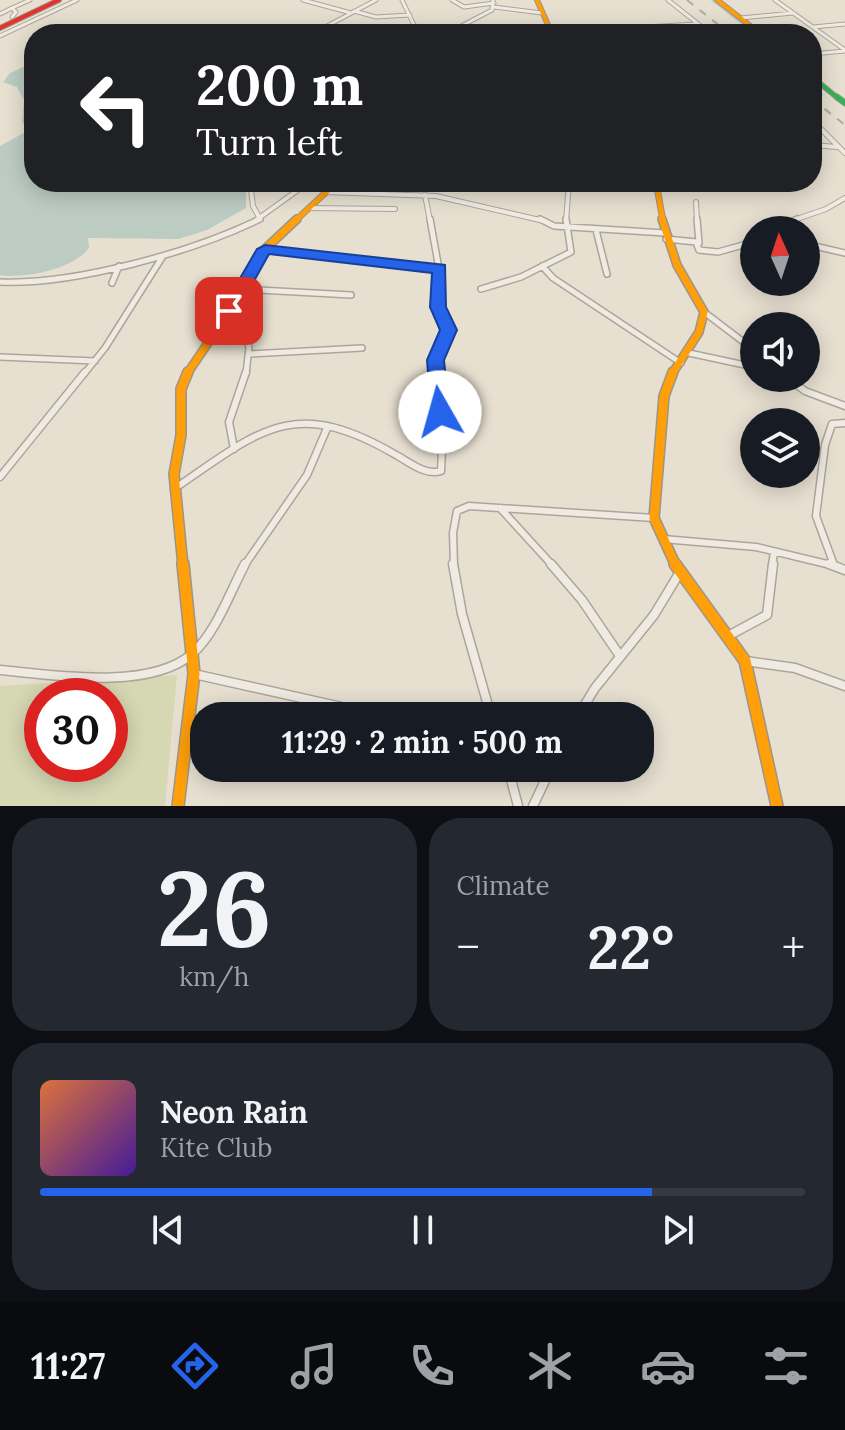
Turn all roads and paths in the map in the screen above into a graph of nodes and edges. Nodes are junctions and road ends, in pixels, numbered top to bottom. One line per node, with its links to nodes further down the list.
1 (30, 0): 20 (street)
2 (59, 0): 13 (street)
3 (77, 0): 13 (street)
4 (303, 0): 14 (street)
5 (376, 0): 14 (street)
6 (402, 0): 18 (street)
7 (452, 0): 12 (street)
8 (537, 0): 15 (street)
9 (668, 0): 28 (street)
10 (717, 0): 19 (street)
11 (775, 0): 16 (street)
12 (494, 3): 15 (street); 26 (street)
13 (51, 5): 20 (street); 21 (street)
14 (352, 12): 18 (street); 24 (street)
15 (542, 13): 27 (street)
16 (793, 13): 19 (street); 30 (street)
17 (0, 14): 20 (street)
18 (410, 15): 25 (street)
19 (741, 18): 29 (street)
20 (6, 20): 21 (street)
21 (29, 22): 23 (street)
22 (24, 24): 34 (street)
23 (25, 24)
24 (330, 24)
25 (414, 24)
26 (462, 24)
27 (547, 24)
28 (697, 24)
29 (748, 24)
30 (808, 24)
31 (845, 24): 32 (street)
32 (822, 26)
33 (822, 34): 35 (street)
34 (0, 36)
35 (845, 50): 36 (street)
36 (822, 53)
37 (822, 85): 38 (street)
38 (845, 103)
39 (822, 131): 41 (street)
40 (822, 146): 41 (street)
41 (837, 147): 42 (street)
42 (845, 153)
43 (253, 192): 54 (street)
44 (298, 192): 54 (street)
45 (325, 192): 48 (street); 51 (street)
46 (568, 192): 55 (street)
47 (658, 192): 57 (street)
48 (425, 195): 55 (street); 66 (street)
49 (845, 198): 53 (street)
50 (696, 202): 58 (street)
51 (308, 208): 52 (street); 61 (street)
52 (395, 209)
53 (809, 216)
54 (259, 217): 63 (street)
55 (565, 228): 56 (street); 65 (street)
56 (596, 230): 57 (street); 67 (street)
57 (666, 236): 58 (street); 74 (street)
58 (699, 243): 59 (street)
59 (740, 245)
60 (820, 247): 62 (street)
61 (265, 249): 66 (street); 70 (street)
62 (845, 253)
63 (163, 256): 64 (street); 80 (street)
64 (119, 266): 68 (street); 69 (street)
65 (542, 266): 71 (street); 81 (street)
66 (439, 269): 86 (street)
67 (607, 274)
68 (0, 282)
69 (112, 283)
70 (241, 289): 72 (street); 73 (street)
71 (481, 289)
72 (351, 295)
73 (233, 306): 78 (street); 89 (street)
74 (704, 312): 75 (street); 77 (street)
75 (740, 339)
76 (362, 348): 78 (street)
77 (689, 353): 81 (street); 82 (street)
78 (249, 354): 87 (street)
79 (0, 357): 80 (street)
80 (95, 361): 88 (street)
81 (681, 363): 91 (street)
82 (740, 364)
83 (808, 392): 84 (street)
84 (845, 406)
85 (845, 423): 94 (street)
86 (328, 426): 87 (street); 98 (street)
87 (234, 449): 89 (street)
88 (0, 477)
89 (174, 489): 98 (street)
90 (500, 508): 91 (street); 99 (street); 105 (street)
91 (654, 518): 92 (street)
92 (663, 539): 93 (street); 96 (street)
93 (774, 552): 94 (street); 97 (street)
94 (834, 565): 95 (street)
95 (845, 570)
96 (680, 572): 97 (street); 99 (street)
97 (728, 636): 100 (street)
98 (193, 654): 101 (street); 102 (street)
99 (620, 656): 106 (street)
100 (745, 661): 103 (street); 112 (street)
101 (0, 670)
102 (194, 674): 104 (street); 109 (street)
103 (845, 686)
104 (319, 702)
105 (487, 702)
106 (585, 702)
107 (512, 782): 110 (street)
108 (544, 782): 111 (street)
109 (178, 806)
110 (518, 806)
111 (533, 806)
112 (777, 806)

